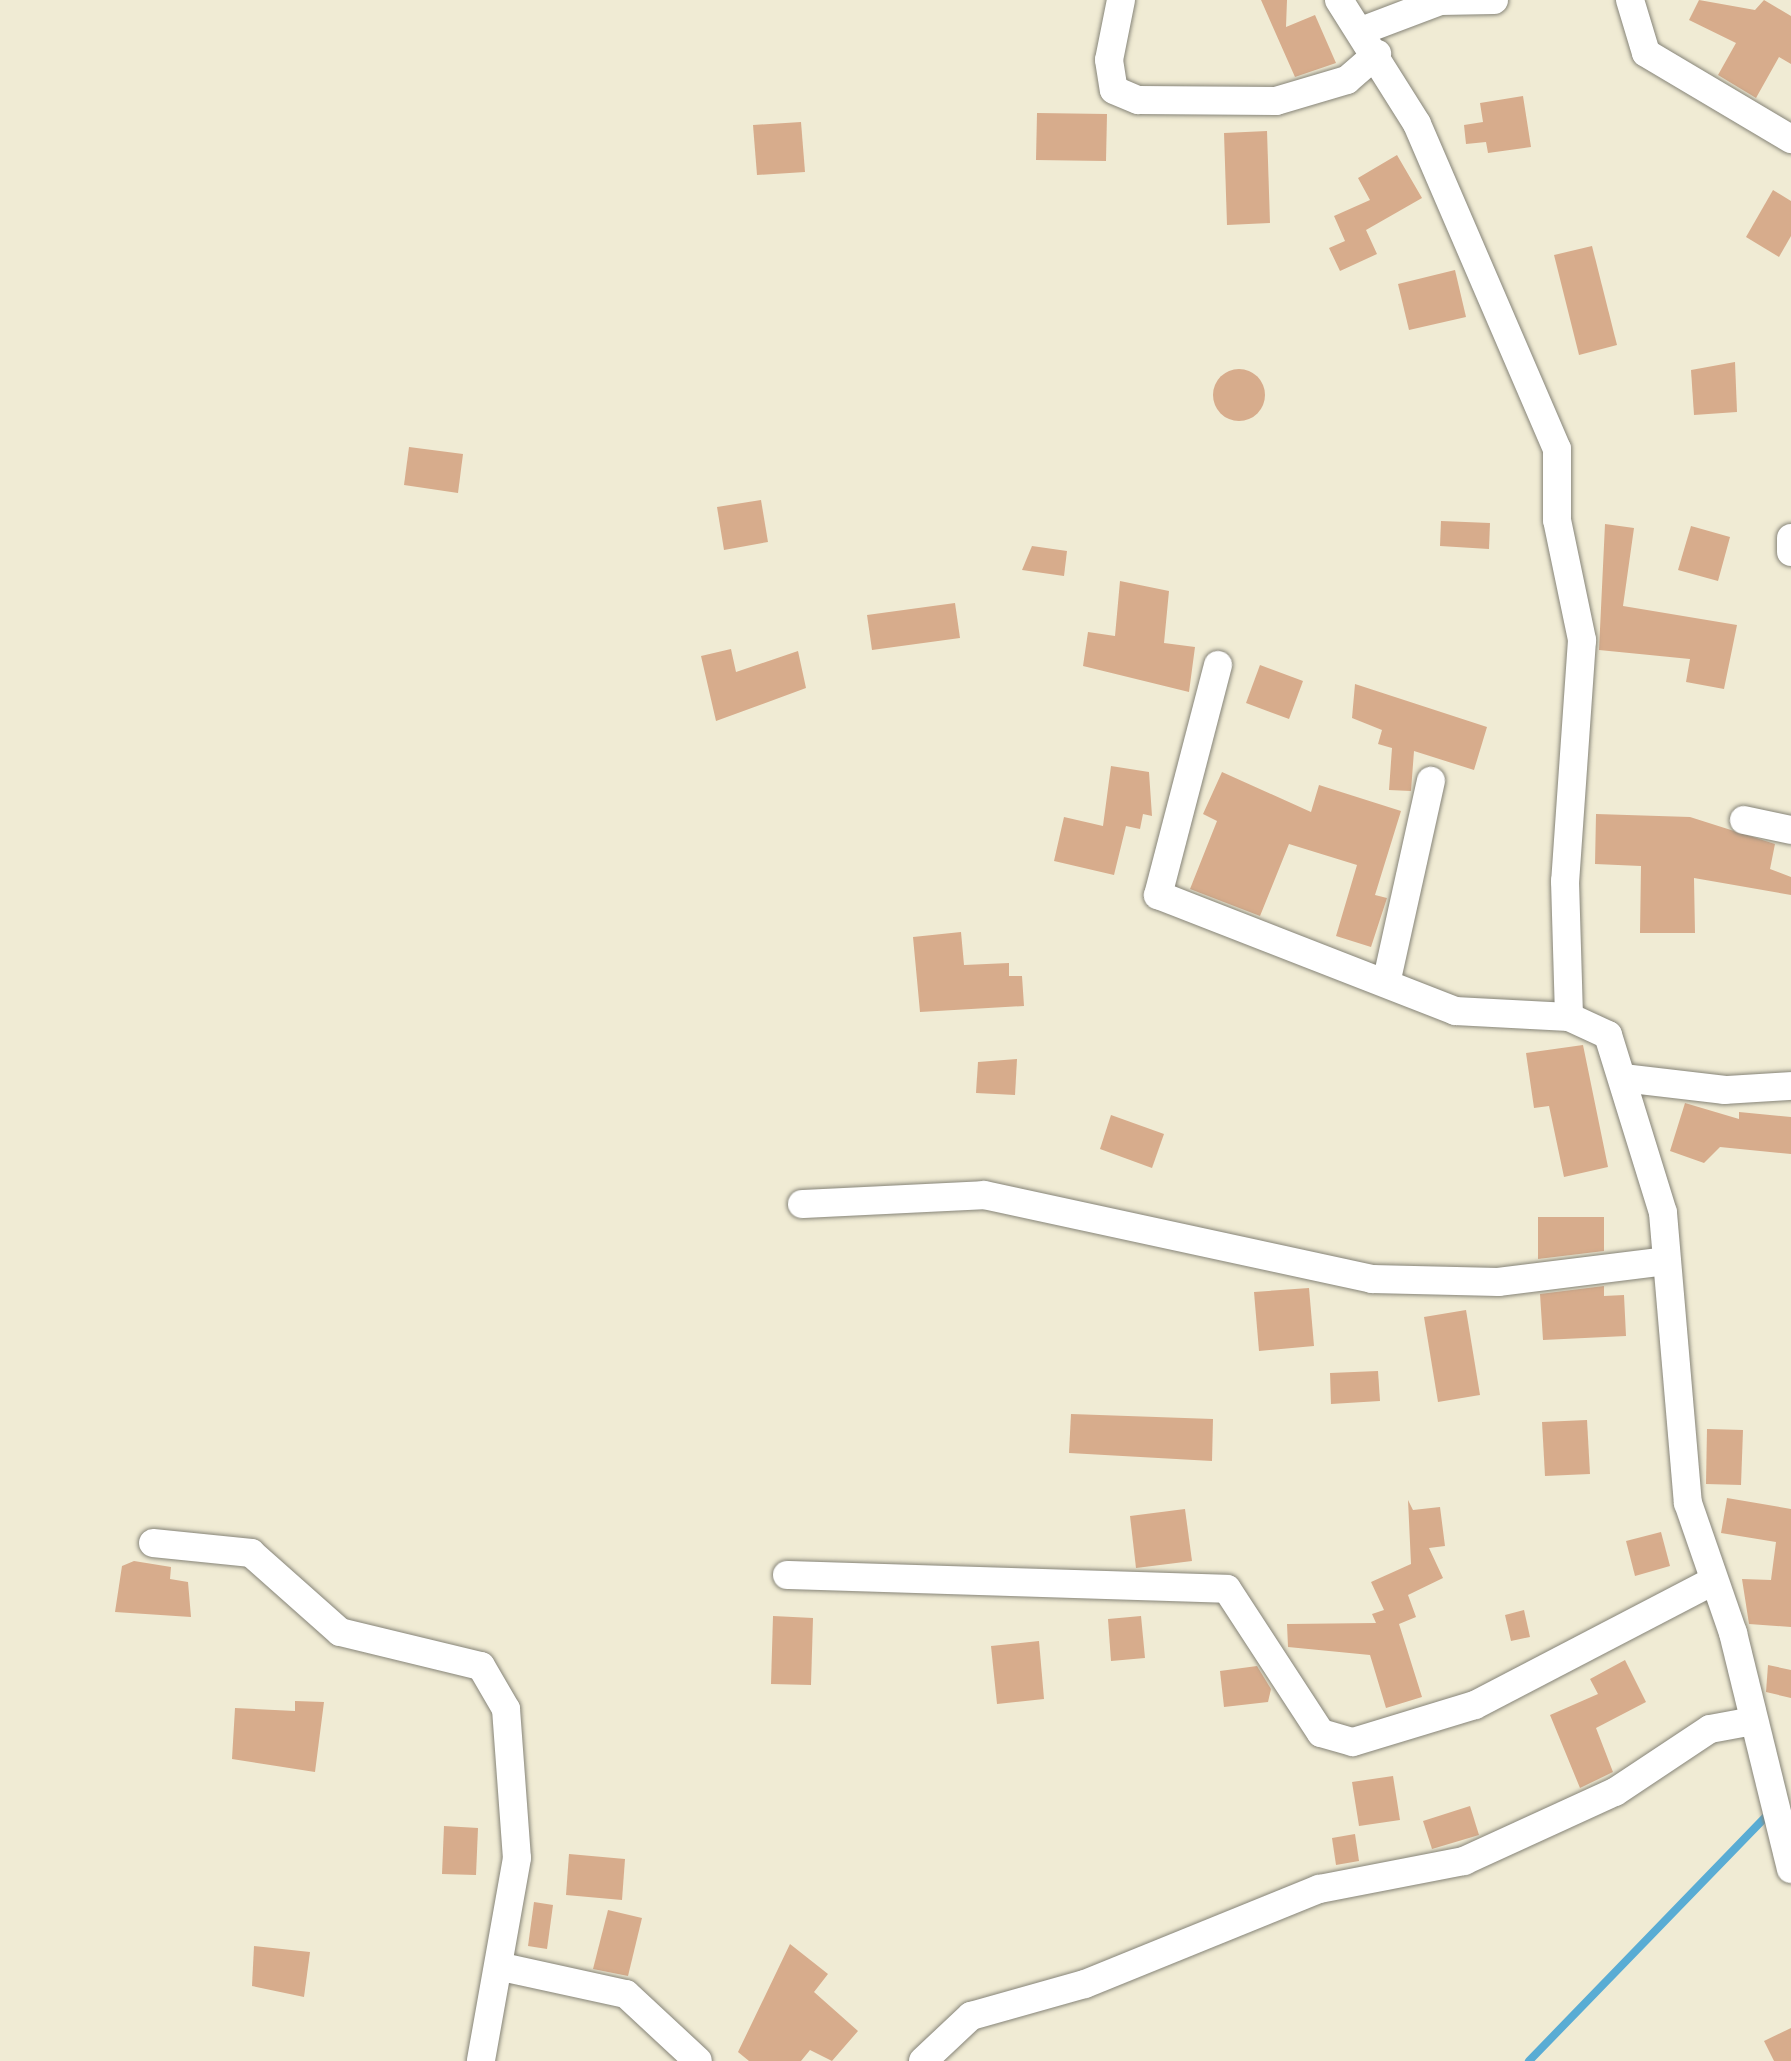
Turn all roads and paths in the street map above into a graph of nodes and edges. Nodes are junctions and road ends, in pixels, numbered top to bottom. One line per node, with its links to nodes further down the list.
1 (1122, 0): 5 (street)
2 (1339, 0): 5 (street)
3 (1494, 0): 5 (street)
4 (1630, 0): 6 (street)
5 (1369, 43): 14 (street)
6 (1791, 139)
7 (1791, 538): 8 (street)
8 (1791, 552)
9 (1218, 665): 13 (street)
10 (1431, 781): 13 (street)
11 (1744, 820): 12 (street)
12 (1791, 830)
13 (1387, 980): 14 (street)
14 (1569, 1017): 15 (street)
15 (1623, 1078): 16 (street); 18 (street)
16 (1791, 1086)
17 (802, 1204): 18 (street)
18 (1666, 1261): 21 (street)
19 (153, 1543): 24 (street)
20 (788, 1575): 21 (street)
21 (1713, 1581): 22 (street)
22 (1752, 1721): 23 (street); 27 (street)
23 (1791, 1869)
24 (502, 1967): 25 (street); 26 (street)
25 (481, 2061)
26 (698, 2061)
27 (923, 2061)

